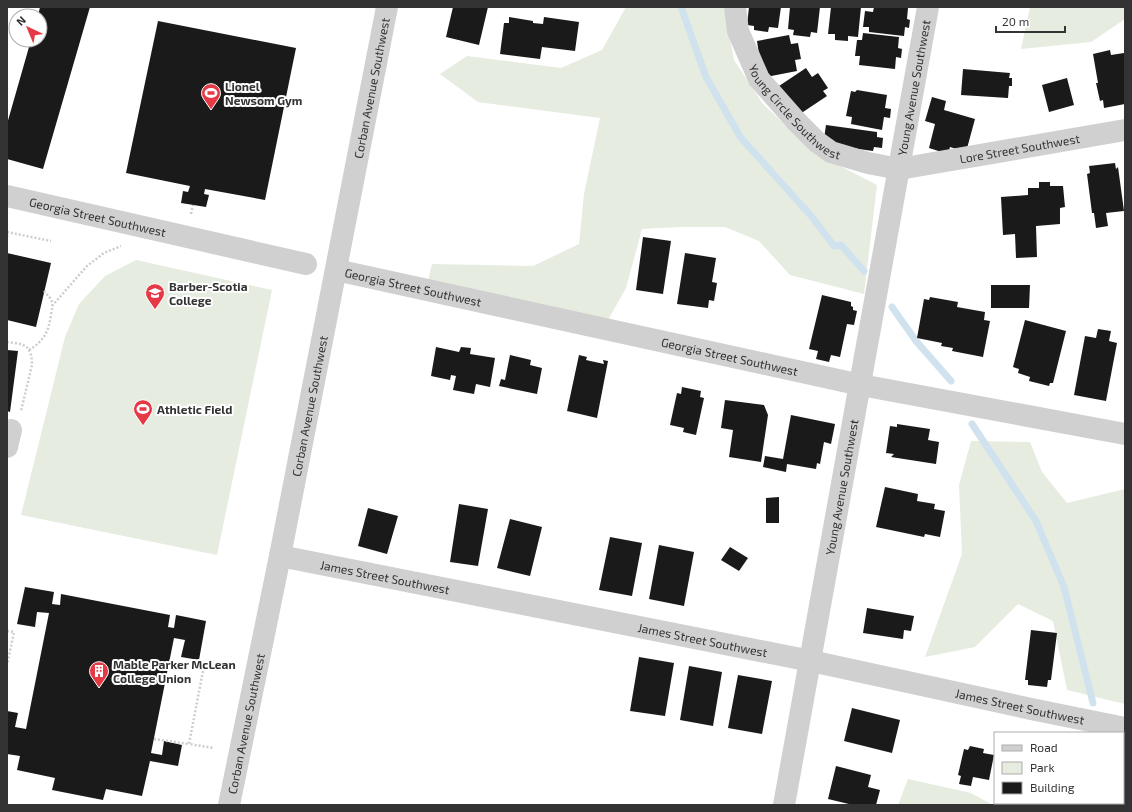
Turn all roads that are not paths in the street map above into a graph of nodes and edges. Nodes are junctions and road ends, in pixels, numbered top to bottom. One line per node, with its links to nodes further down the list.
1 (387, 7): 8 (street, Corban Avenue Southwest)
2 (735, 7): 5 (street, Young Circle Southwest)
3 (928, 7): 5 (street, Young Avenue Southwest)
4 (1125, 130): 5 (street, Lore Street Southwest)
5 (907, 167): 9 (street, Young Avenue Southwest)
6 (7, 196): 7 (street, Georgia Street Southwest)
7 (306, 264)
8 (336, 270): 9 (street, Georgia Street Southwest); 11 (street, Corban Avenue Southwest)
9 (861, 385): 10 (street, Georgia Street Southwest); 12 (street, Young Avenue Southwest)
10 (1125, 434)
11 (280, 556): 12 (street, James Street Southwest); 14 (street, Corban Avenue Southwest)
12 (811, 661): 13 (street, James Street Southwest); 15 (street, Young Avenue Southwest)
13 (1125, 728)
14 (229, 805)
15 (784, 805)

